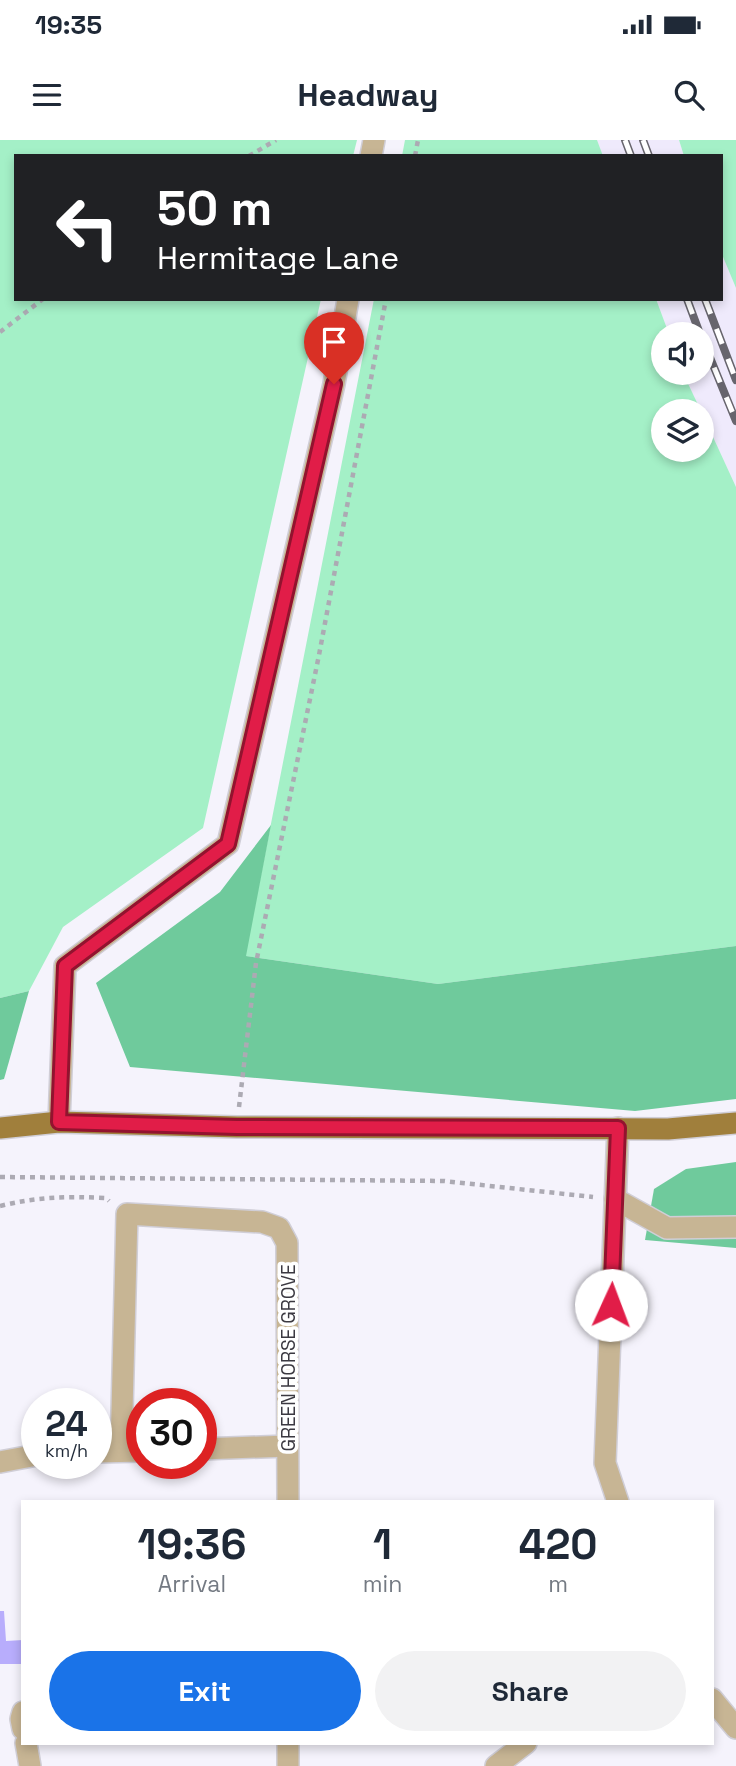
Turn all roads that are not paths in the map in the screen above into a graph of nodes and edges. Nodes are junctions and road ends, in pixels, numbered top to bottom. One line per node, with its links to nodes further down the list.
1 (348, 301): 2 (street)
2 (59, 1122): 4 (main road); 5 (main road)
3 (736, 1123): 5 (main road)
4 (0, 1128)
5 (618, 1128): 6 (street)
6 (615, 1199): 7 (street); 14 (street)
7 (736, 1227)
8 (131, 1388): 9 (street, GREEN HORSE GROVE)
9 (288, 1446): 10 (street); 13 (street, GREEN HORSE GROVE)
10 (217, 1448)
11 (21, 1458): 12 (street)
12 (0, 1462)
13 (288, 1500)
14 (617, 1500)
15 (714, 1701): 16 (street)
16 (736, 1728)
17 (26, 1745): 20 (street)
18 (288, 1745): 21 (street)
19 (523, 1745): 22 (street)
20 (30, 1766)
21 (288, 1766)
22 (496, 1766)

